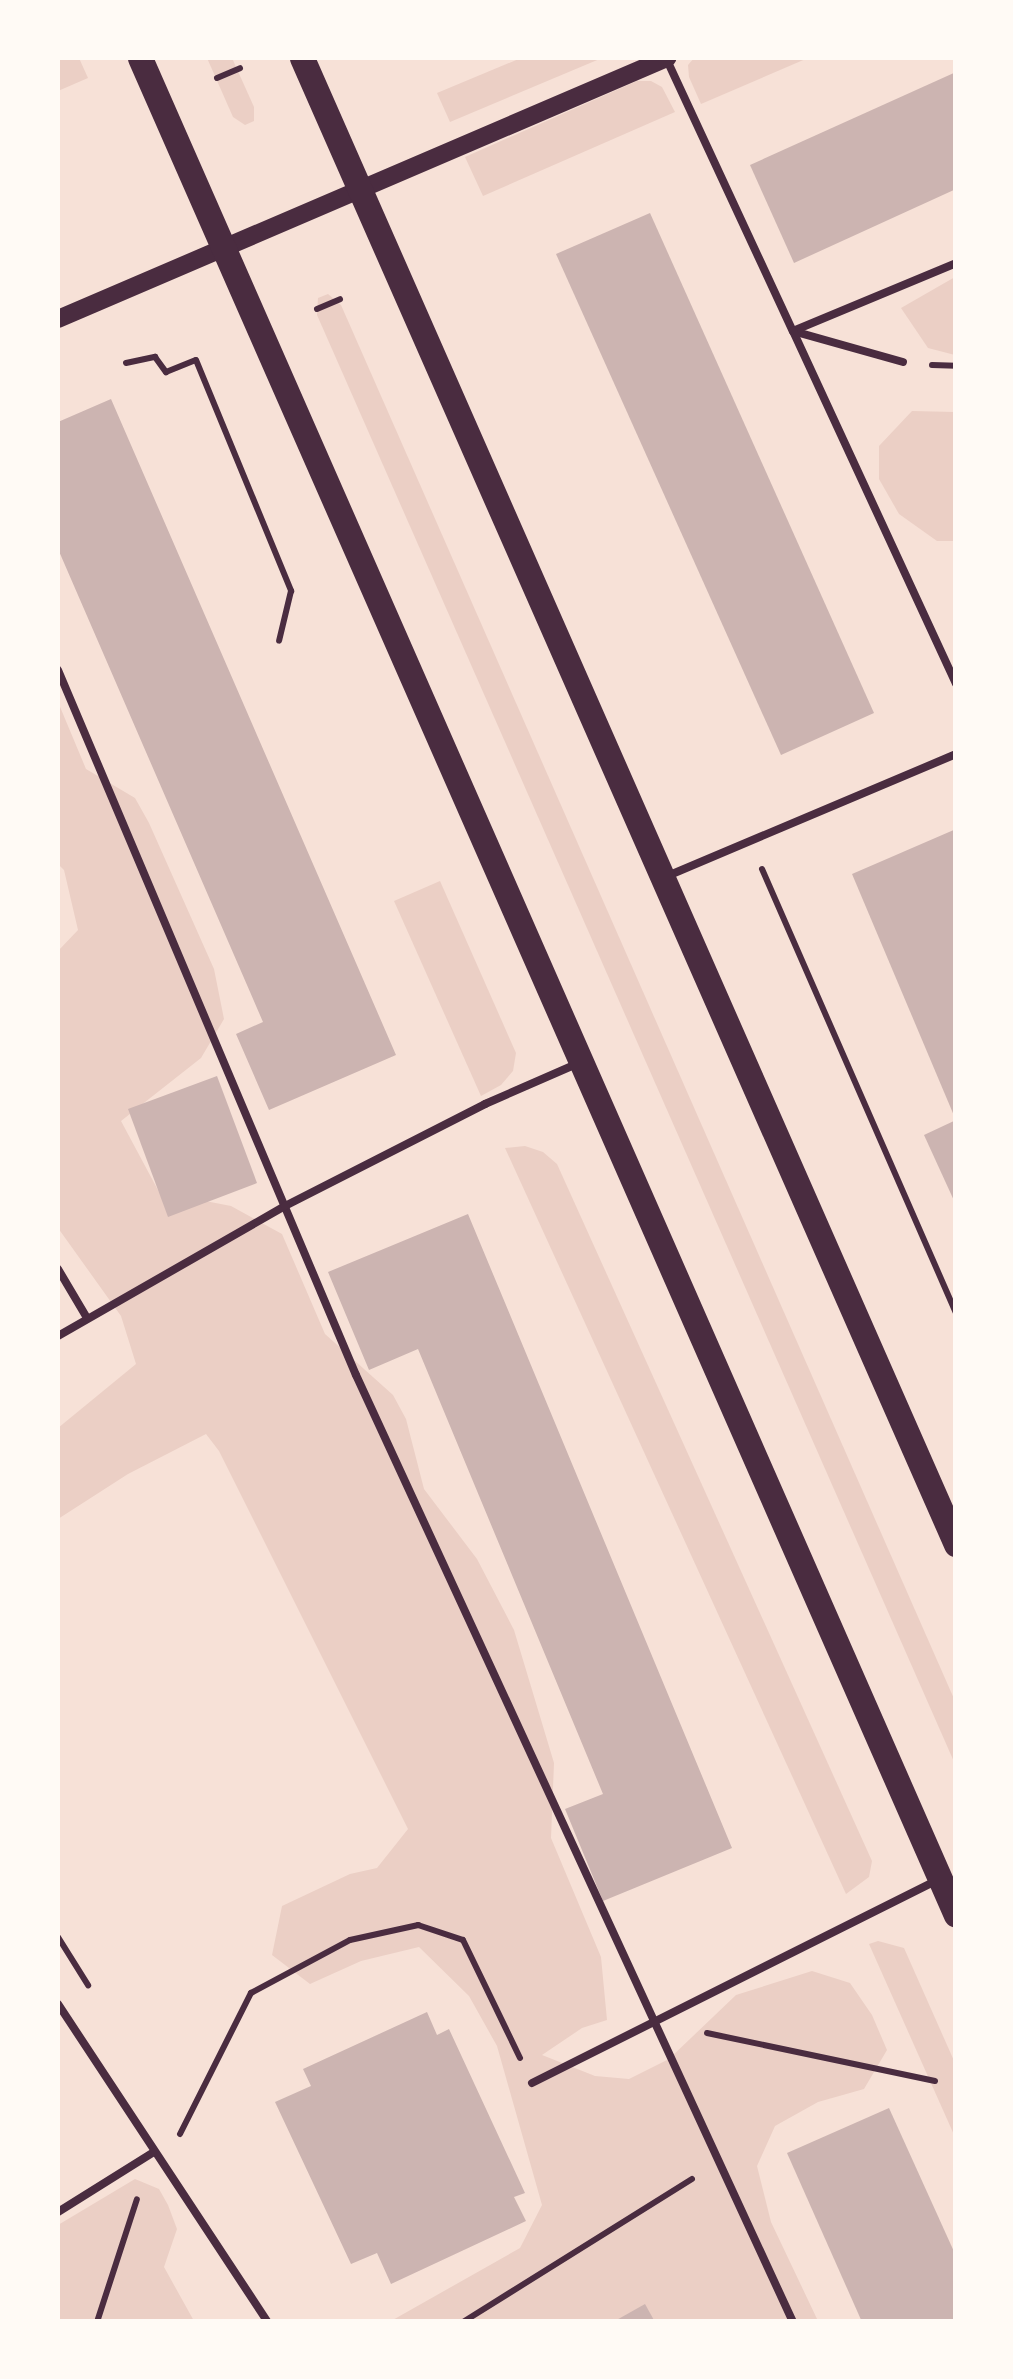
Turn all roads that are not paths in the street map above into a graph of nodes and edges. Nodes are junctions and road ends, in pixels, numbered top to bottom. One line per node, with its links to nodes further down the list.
1 (140, 58): 5 (main road)
2 (302, 58): 4 (main road)
3 (666, 58): 4 (street); 8 (lane)
4 (360, 190): 5 (street); 13 (main road)
5 (224, 248): 7 (street); 14 (main road)
6 (956, 262): 8 (lane)
7 (58, 319)
8 (793, 332): 9 (lane); 11 (lane)
9 (903, 362)
10 (58, 670): 15 (lane)
11 (956, 684)
12 (956, 754): 13 (lane)
13 (662, 878): 19 (main road)
14 (583, 1061): 15 (lane); 20 (main road)
15 (285, 1206): 17 (lane); 23 (lane)
16 (58, 1269): 17 (lane)
17 (87, 1318): 18 (lane)
18 (58, 1336)
19 (956, 1544)
20 (939, 1879): 21 (main road); 23 (lane)
21 (956, 1915)
22 (58, 2004): 25 (lane)
23 (651, 2021): 24 (lane); 28 (lane)
24 (532, 2083)
25 (152, 2152): 26 (lane); 27 (lane)
26 (58, 2212)
27 (268, 2322)
28 (793, 2322)

